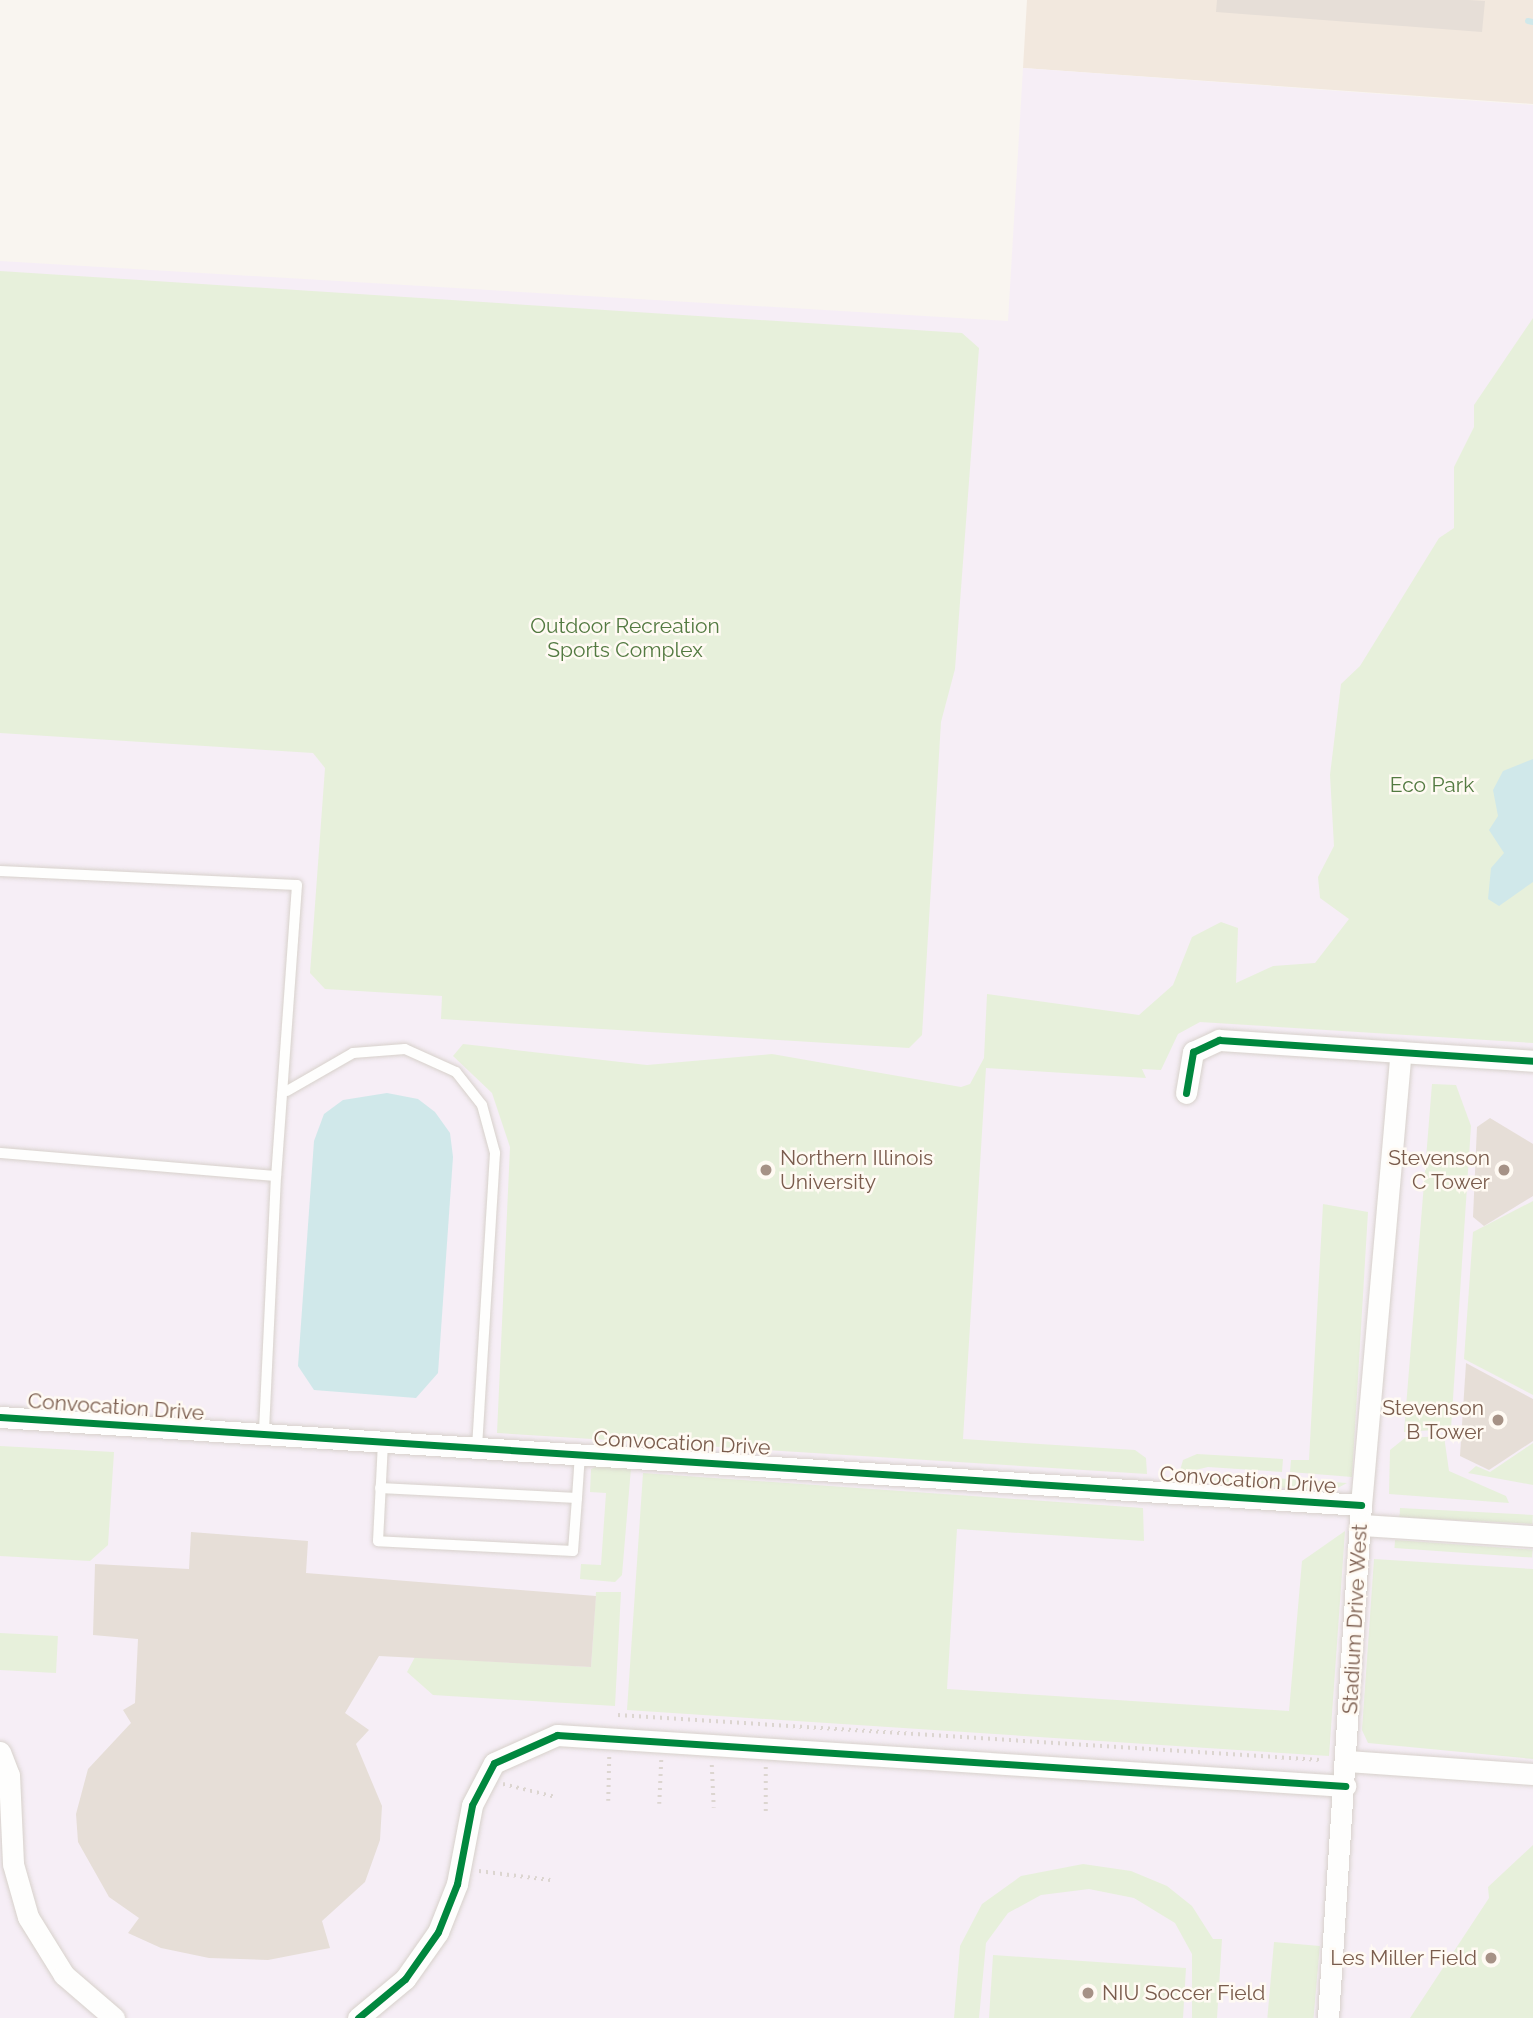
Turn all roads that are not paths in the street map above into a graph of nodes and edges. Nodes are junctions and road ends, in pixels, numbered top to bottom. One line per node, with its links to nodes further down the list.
1 (0, 871): 4 (lane)
2 (1401, 1052): 3 (street); 5 (street); 15 (street, Stadium Drive West)
3 (1533, 1061)
4 (287, 1091): 7 (lane); 11 (lane)
5 (1186, 1093)
6 (0, 1153): 7 (lane)
7 (276, 1176): 9 (lane)
8 (0, 1417): 9 (street, Convocation Drive)
9 (264, 1434): 10 (street, Convocation Drive)
10 (383, 1442): 11 (street, Convocation Drive); 13 (lane)
11 (477, 1447): 12 (street, Convocation Drive)
12 (580, 1454): 14 (lane); 15 (street, Convocation Drive)
13 (380, 1488): 14 (lane); 14 (lane)
14 (577, 1498)
15 (1361, 1515): 16 (street, Convocation Drive); 18 (street, Stadium Drive West)
16 (1533, 1536)
17 (0, 1752): 21 (street)
18 (1347, 1761): 19 (street); 20 (street, Stadium Drive West)
19 (1533, 1774)
20 (1345, 1786): 22 (street); 23 (street, Stadium Drive West)
21 (114, 2018)
22 (358, 2018)
23 (1328, 2018)

